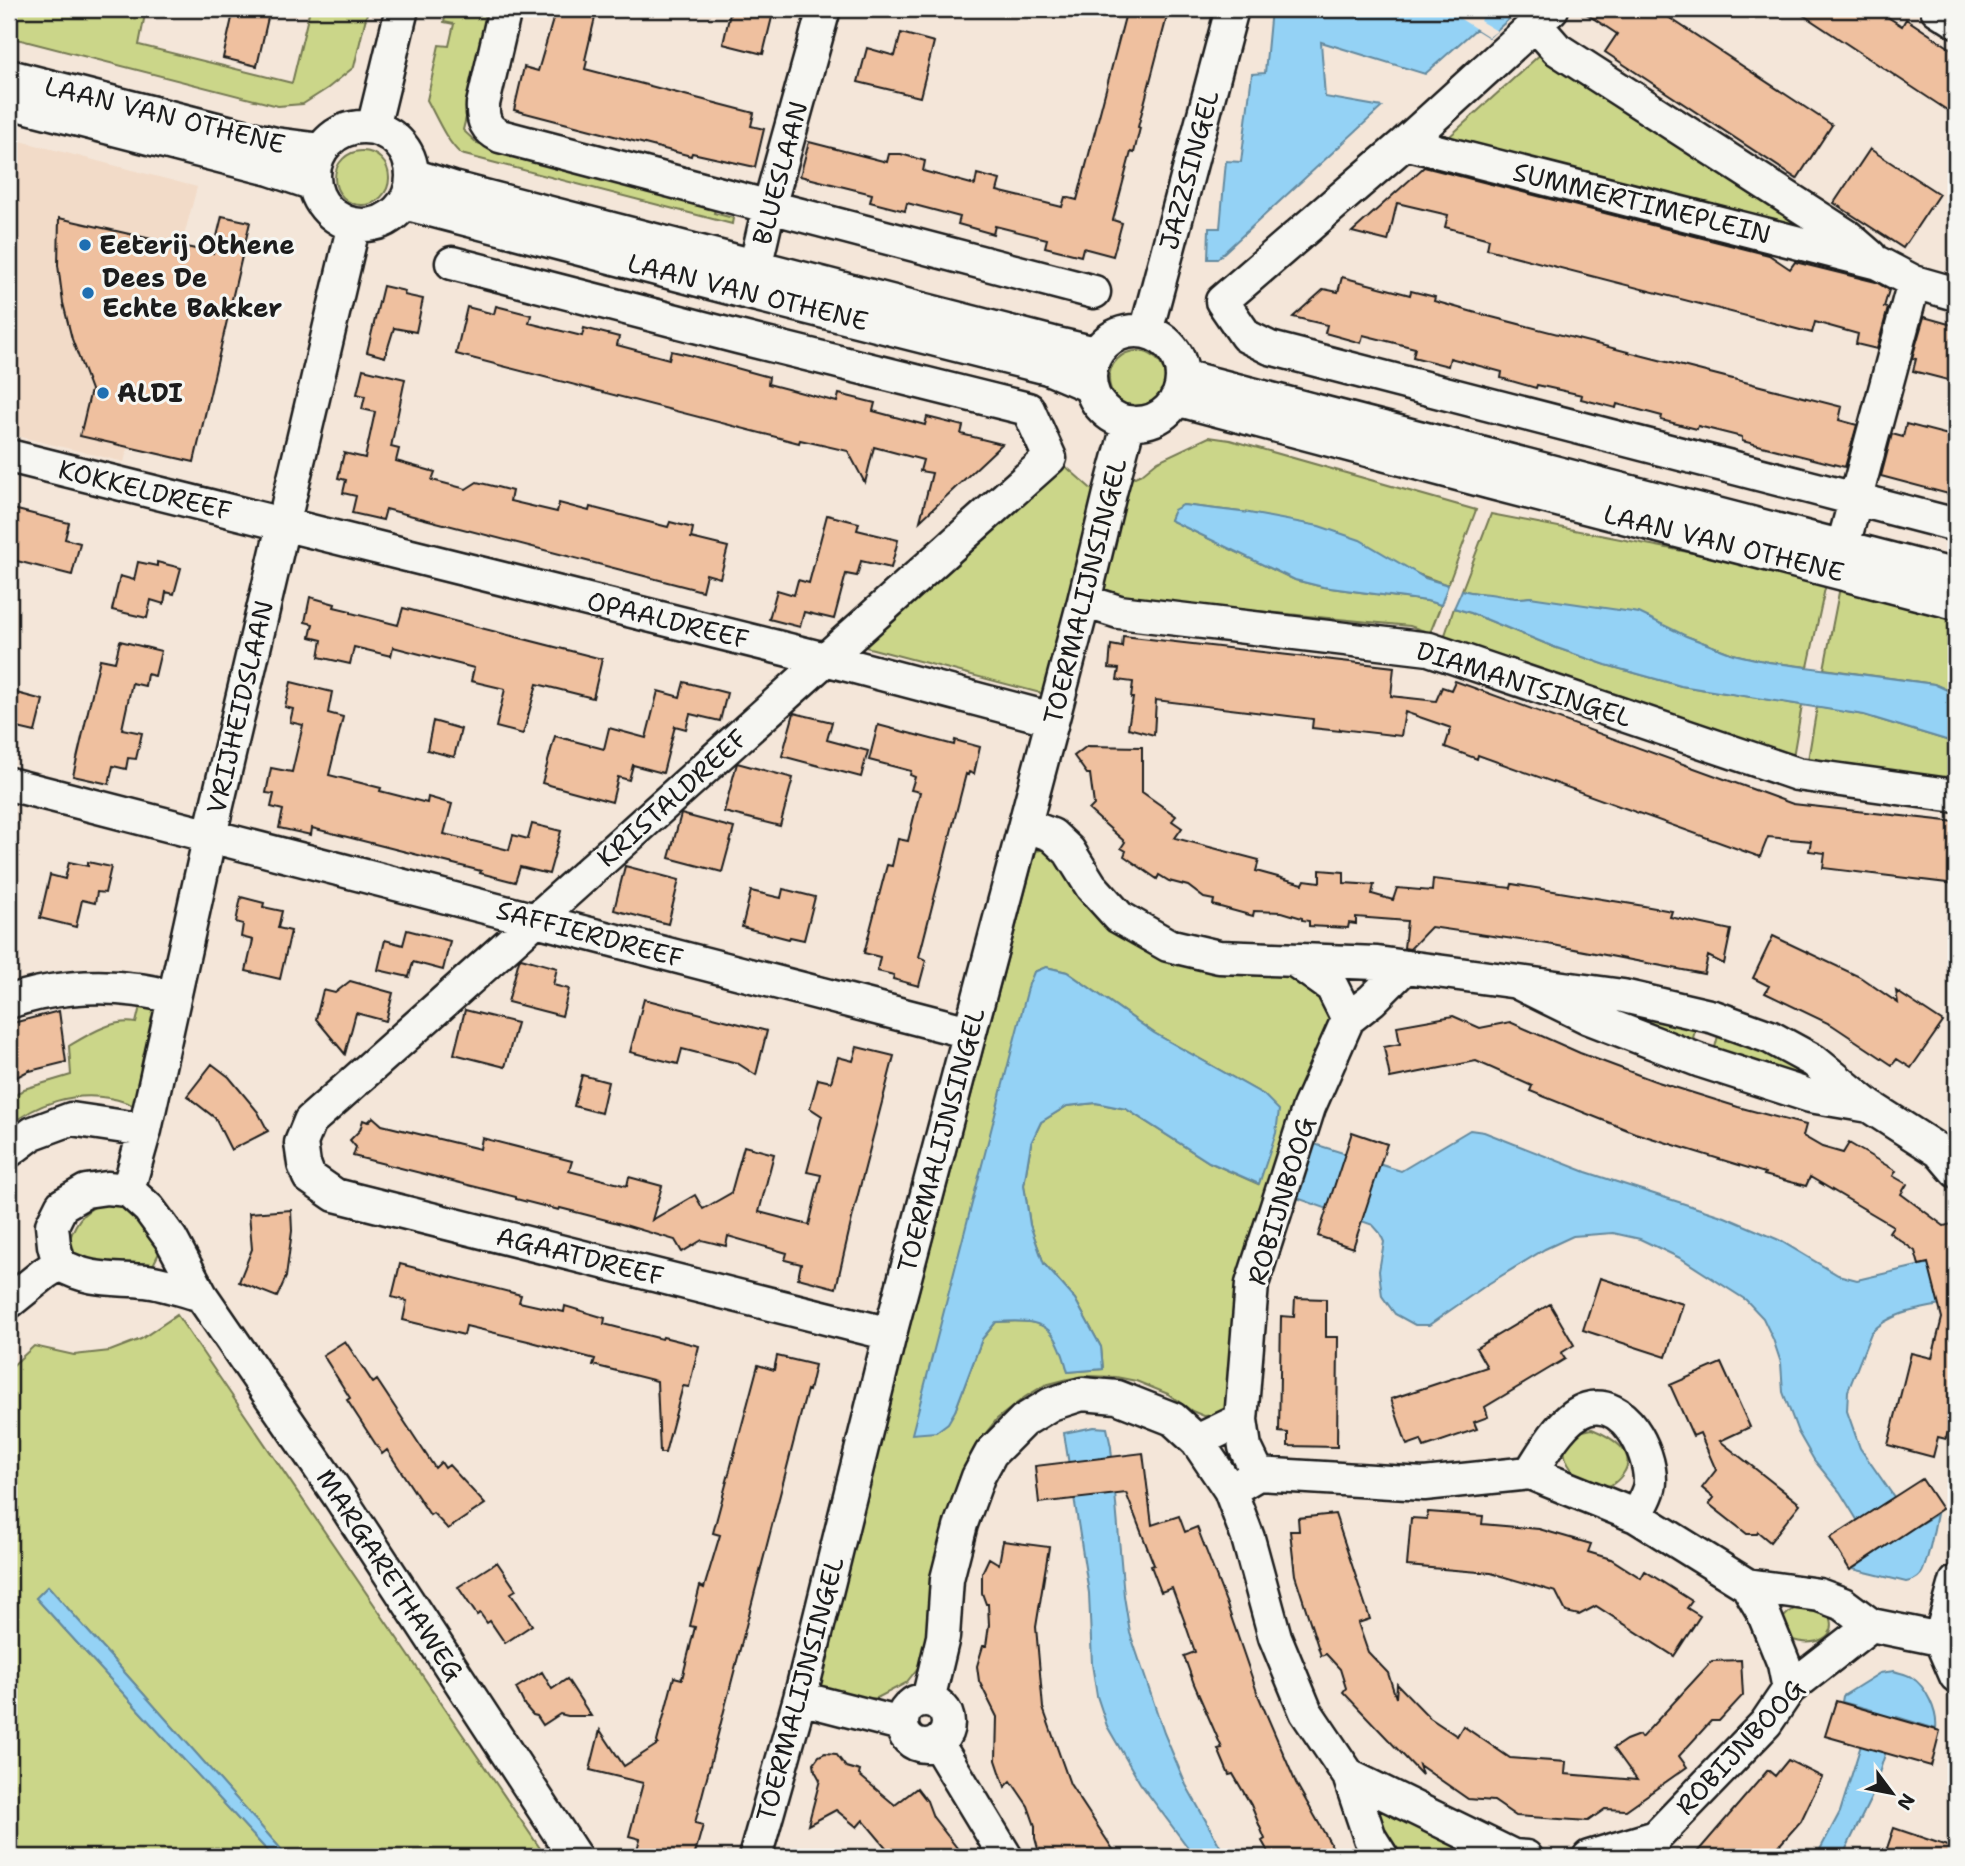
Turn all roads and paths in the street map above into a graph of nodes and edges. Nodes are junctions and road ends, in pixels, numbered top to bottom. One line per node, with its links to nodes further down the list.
1 (402, 9): 10 (street)
2 (505, 9): 15 (street)
3 (824, 9): 15 (street, BLUESLAAN)
4 (1232, 9): 23 (street, JAZZSINGEL)
5 (1937, 9): 7 (street)
6 (1543, 17): 11 (street, SUMMERTIMEPLEIN); 18 (street, SUMMERTIMEPLEIN)
7 (1956, 21)
8 (9, 76): 12 (street, LAAN VAN OTHENE)
9 (9, 102): 13 (street, LAAN VAN OTHENE)
10 (373, 128): 12 (street); 14 (street)
11 (1405, 143): 18 (street, SUMMERTIMEPLEIN); 28 (street, SUMMERTIMEPLEIN)
12 (321, 150): 13 (street)
13 (314, 184): 16 (street)
14 (408, 189): 16 (street); 19 (street, LAAN VAN OTHENE)
15 (769, 207): 19 (street, BLUESLAAN); 21 (street)
16 (354, 224): 34 (street, VRIJHEIDSLAAN)
17 (452, 263): 24 (street, LAAN VAN OTHENE)
18 (1878, 263): 20 (street, SUMMERTIMEPLEIN)
19 (752, 280): 24 (street, BLUESLAAN); 25 (street, LAAN VAN OTHENE); 26 (street, LAAN VAN OTHENE)
20 (1914, 282): 22 (street, SUMMERTIMEPLEIN); 33 (street)
21 (1094, 292)
22 (1956, 294)
23 (1146, 332): 25 (street); 27 (street)
24 (738, 337): 31 (street, LAAN VAN OTHENE)
25 (1096, 353): 26 (street)
26 (1090, 386): 29 (street)
27 (1179, 387): 29 (street); 32 (street, LAAN VAN OTHENE)
28 (1516, 411): 32 (street); 33 (street)
29 (1129, 422): 38 (street, TOERMALIJNSINGEL)
30 (9, 456): 34 (street, KOKKELDREEF)
31 (1051, 458): 40 (street, KRISTALDREEF)
32 (1496, 471): 36 (street, LAAN VAN OTHENE)
33 (1854, 500): 35 (street); 36 (street)
34 (282, 525): 40 (street, OPAALDREEF); 45 (street, VRIJHEIDSLAAN)
35 (1956, 525)
36 (1839, 560): 37 (street, LAAN VAN OTHENE); 39 (street, LAAN VAN OTHENE)
37 (1956, 576)
38 (1084, 601): 41 (street, TOERMALIJNSINGEL); 43 (street, DIAMANTSINGEL)
39 (1956, 603)
40 (825, 659): 41 (street, OPAALDREEF); 46 (street, KRISTALDREEF)
41 (1052, 719): 44 (street, TOERMALIJNSINGEL)
42 (9, 784): 45 (street, SAFFIERDREEF)
43 (1956, 796)
44 (1025, 825): 47 (street); 54 (street, TOERMALIJNSINGEL)
45 (210, 835): 46 (street, SAFFIERDREEF); 50 (street, VRIJHEIDSLAAN)
46 (537, 920): 54 (street, SAFFIERDREEF); 58 (street, KRISTALDREEF)
47 (1294, 960): 48 (street); 53 (street)
48 (1405, 967): 49 (street); 53 (street, ROBIJNBOOG)
49 (1518, 983): 52 (street); 55 (street)
50 (174, 997): 51 (street); 57 (street, VRIJHEIDSLAAN)
51 (9, 1002)
52 (1714, 1017): 55 (street); 56 (street)
53 (1348, 1019): 66 (street, ROBIJNBOOG)
54 (970, 1032): 65 (street, TOERMALIJNSINGEL)
55 (1701, 1061): 56 (street)
56 (1869, 1106): 60 (street)
57 (145, 1130): 59 (street); 61 (street, VRIJHEIDSLAAN)
58 (301, 1143): 65 (street, AGAATDREEF)
59 (9, 1151)
60 (1951, 1158)
61 (128, 1190): 62 (street); 63 (street, MARGARETHAWEG)
62 (60, 1264): 63 (street); 64 (street)
63 (201, 1295): 84 (street, MARGARETHAWEG)
64 (9, 1302)
65 (890, 1334): 78 (street, TOERMALIJNSINGEL)
66 (1241, 1420): 67 (street); 69 (street, ROBIJNBOOG)
67 (1197, 1441): 70 (street); 79 (street)
68 (1530, 1473): 69 (street); 71 (street); 71 (street)
69 (1258, 1474): 70 (street)
70 (1230, 1490): 82 (street)
71 (1636, 1516): 73 (street)
72 (1956, 1581): 75 (street)
73 (1747, 1585): 74 (street); 77 (street)
74 (1871, 1625): 75 (street); 77 (street, ROBIJNBOOG)
75 (1940, 1639): 76 (street)
76 (1956, 1676)
77 (1789, 1689): 83 (street, ROBIJNBOOG)
78 (800, 1698): 80 (street); 85 (street, TOERMALIJNSINGEL)
79 (929, 1700): 80 (street); 81 (street)
80 (901, 1724): 81 (street)
81 (937, 1743): 86 (street)
82 (1349, 1776): 87 (street); 88 (street)
83 (1650, 1847): 89 (street, ROBIJNBOOG)
84 (575, 1857)
85 (755, 1857)
86 (1006, 1857)
87 (1382, 1857)
88 (1526, 1857)
89 (1589, 1857)

